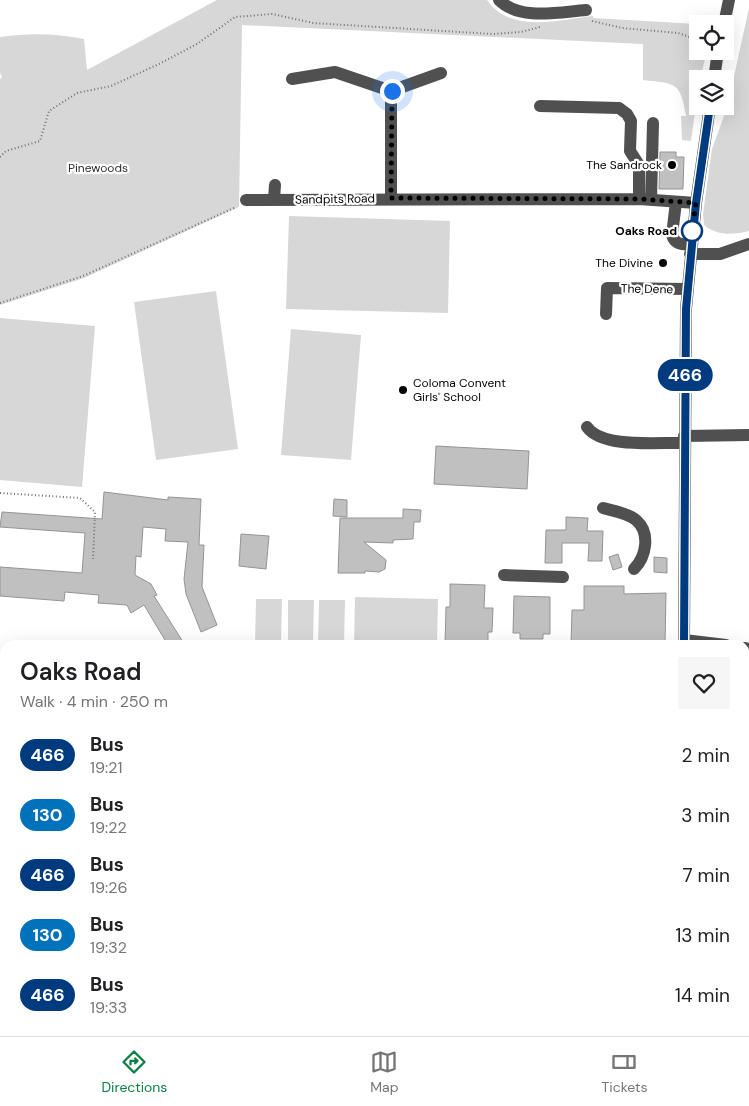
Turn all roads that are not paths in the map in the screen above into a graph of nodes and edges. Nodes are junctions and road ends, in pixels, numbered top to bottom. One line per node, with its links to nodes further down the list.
1 (499, 0): 4 (street)
2 (729, 0): 3 (street)
3 (726, 15)
4 (588, 16)
5 (441, 73): 7 (street)
6 (292, 79): 7 (street)
7 (392, 91): 12 (street)
8 (540, 106): 15 (street)
9 (709, 115): 17 (street)
10 (653, 123): 15 (street)
11 (275, 185): 14 (street)
12 (391, 198): 14 (street, Sandpits Road); 15 (street, Sandpits Road)
13 (246, 200): 14 (street, Sandpits Road)
14 (274, 200)
15 (645, 200): 16 (street, Sandpits Road)
16 (676, 202): 17 (street, Sandpits Road); 19 (street)
17 (696, 203): 19 (street)
18 (749, 244): 19 (street)
19 (690, 250): 20 (street)
20 (687, 290): 21 (street, The Dene); 24 (street)
21 (606, 314)
22 (587, 427): 24 (street)
23 (749, 436): 24 (street)
24 (684, 439): 29 (street)
25 (603, 508): 26 (street)
26 (634, 569)
27 (504, 575): 28 (street)
28 (563, 577)
29 (684, 640)

